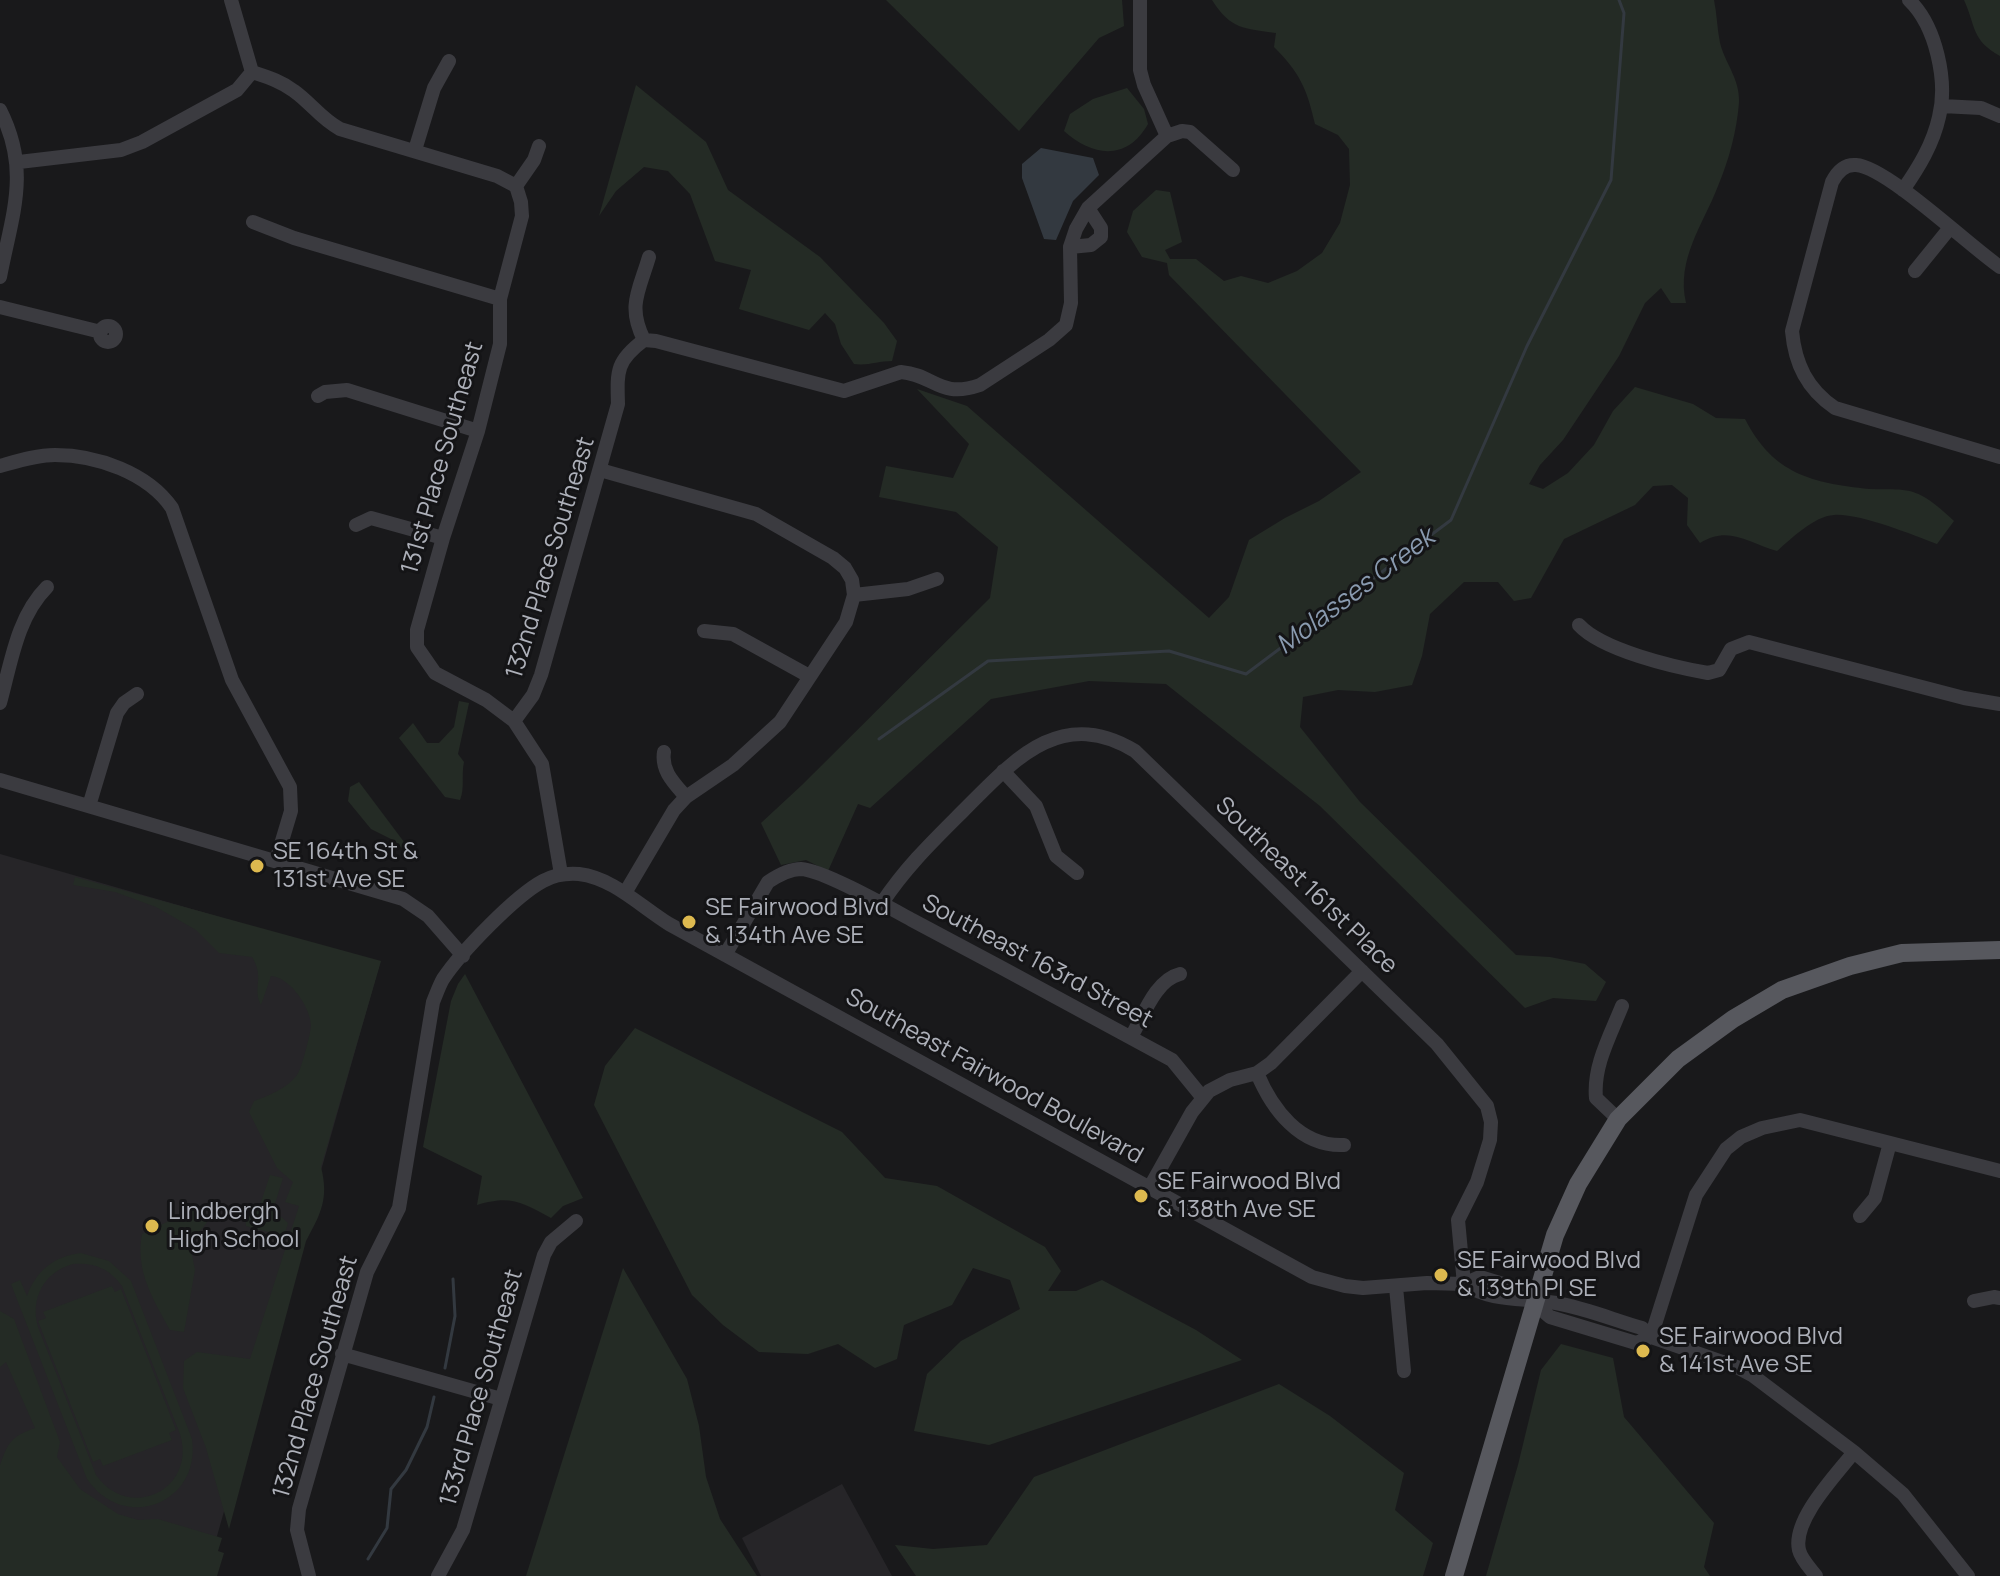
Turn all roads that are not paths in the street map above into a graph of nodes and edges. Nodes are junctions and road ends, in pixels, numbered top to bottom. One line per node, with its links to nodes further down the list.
1 (231, 0): 5 (street)
2 (1140, 0): 9 (street)
3 (1909, 0): 6 (street)
4 (449, 61): 11 (street)
5 (252, 72): 11 (street); 12 (street)
6 (1942, 106): 8 (street); 15 (street)
7 (0, 110): 12 (street)
8 (2000, 116)
9 (1167, 136): 13 (street); 16 (street)
10 (539, 146): 14 (street)
11 (415, 150): 14 (street)
12 (19, 162): 23 (street)
13 (1233, 170)
14 (516, 186): 24 (street, 131st Place Southeast)
15 (1903, 190): 18 (street); 30 (street)
16 (1088, 208): 19 (street); 19 (street)
17 (253, 222): 24 (street)
18 (1949, 229): 21 (street); 22 (street)
19 (1070, 247): 27 (street)
20 (649, 257): 27 (street)
21 (2000, 267)
22 (1915, 271)
23 (0, 277)
24 (500, 299): 29 (street, 131st Place Southeast)
25 (0, 307): 26 (street)
26 (101, 332)
27 (644, 340): 32 (street, 132nd Place Southeast)
28 (318, 396): 29 (street)
29 (478, 431): 34 (street, 131st Place Southeast)
30 (2000, 457)
31 (0, 466): 50 (street)
32 (600, 470): 37 (street); 44 (street, 132nd Place Southeast)
33 (356, 525): 34 (street)
34 (443, 538): 44 (street, 131st Place Southeast)
35 (937, 579): 37 (street)
36 (47, 587): 42 (street)
37 (854, 595): 40 (street)
38 (1579, 625): 43 (street)
39 (704, 631): 40 (street)
40 (809, 676): 48 (street)
41 (137, 694): 49 (street)
42 (0, 703)
43 (2000, 704)
44 (514, 721): 52 (street)
45 (664, 752): 48 (street)
46 (1003, 771): 51 (street); 54 (street); 58 (street, Southeast 161st Place)
47 (0, 780): 49 (street)
48 (686, 797): 53 (street)
49 (89, 806): 50 (street)
50 (276, 861): 57 (street)
51 (1077, 873)
52 (561, 874): 53 (street, Southeast Fairwood Boulevard); 57 (street, 132nd Place Southeast)
53 (625, 893): 56 (street, Southeast Fairwood Boulevard)
54 (882, 903): 56 (street, Southeast 163rd Street); 61 (street, Southeast 163rd Street)
55 (2000, 950): 64 (main road)
56 (725, 955): 68 (street, Southeast Fairwood Boulevard)
57 (463, 956): 77 (street, 132nd Place Southeast)
58 (1362, 971): 62 (street); 71 (street, Southeast 161st Place)
59 (1180, 974): 61 (street)
60 (1622, 1006): 64 (street)
61 (1131, 1037): 63 (street, Southeast 163rd Street)
62 (1257, 1073): 63 (street); 66 (street)
63 (1203, 1098): 68 (street)
64 (1618, 1119): 75 (main road)
65 (1890, 1143): 67 (street); 69 (street); 76 (street)
66 (1344, 1145)
67 (2000, 1171)
68 (1150, 1187): 72 (street, Southeast Fairwood Boulevard)
69 (1860, 1216)
70 (576, 1221): 79 (street, 133rd Place Southeast)
71 (1464, 1284): 72 (street, Southeast Fairwood Boulevard); 75 (street, Southeast Fairwood Boulevard)
72 (1396, 1287): 78 (street)
73 (2000, 1298): 74 (street)
74 (1974, 1301)
75 (1534, 1302): 76 (street, Southeast Fairwood Boulevard); 83 (main road)
76 (1651, 1337): 80 (street, Southeast Fairwood Boulevard)
77 (342, 1354): 79 (street); 81 (street, 132nd Place Southeast)
78 (1404, 1371)
79 (501, 1399): 82 (street, 133rd Place Southeast)
80 (1854, 1452): 84 (street); 85 (street, Southeast Fairwood Boulevard)
81 (306, 1570)
82 (438, 1576)
83 (1454, 1576)
84 (1816, 1576)
85 (1968, 1576)

